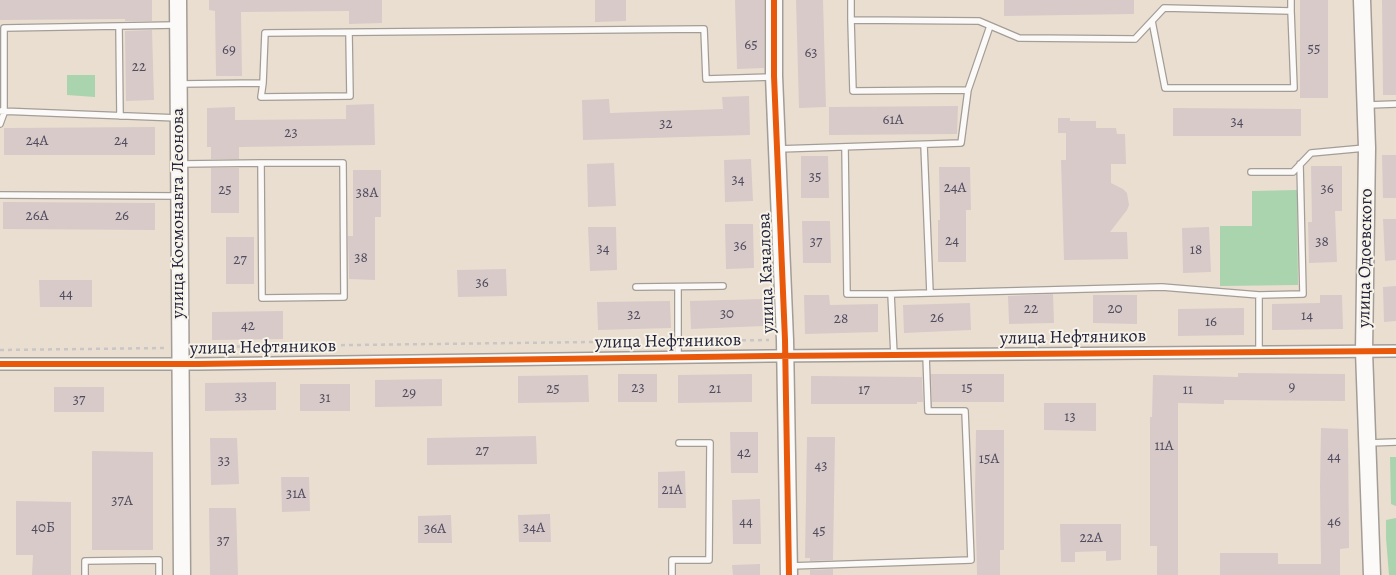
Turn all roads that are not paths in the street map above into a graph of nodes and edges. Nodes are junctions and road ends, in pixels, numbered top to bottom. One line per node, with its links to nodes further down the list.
1 (178, 0): 9 (street, улица Космонавта Леонова)
2 (774, 0): 13 (street, улица Качалова)
3 (851, 0): 7 (lane)
4 (1291, 0): 6 (lane)
5 (1362, 0): 18 (street, улица Одоевского)
6 (1291, 11): 8 (lane); 8 (lane)
7 (851, 20): 11 (lane); 16 (lane)
8 (1152, 20): 11 (lane)
9 (178, 25): 10 (lane); 15 (street, улица Космонавта Леонова)
10 (119, 26): 19 (lane); 20 (lane)
11 (990, 26): 16 (lane)
12 (349, 33): 13 (lane); 14 (lane); 14 (lane)
13 (774, 76): 26 (street, улица Качалова)
14 (263, 83): 15 (lane)
15 (178, 84): 21 (street, улица Космонавта Леонова)
16 (968, 90): 23 (lane)
17 (1396, 104): 18 (lane)
18 (1366, 105): 25 (street, улица Одоевского)
19 (2, 112): 20 (lane); 22 (lane)
20 (120, 116): 21 (lane)
21 (178, 118): 28 (street, улица Космонавта Леонова)
22 (0, 124)
23 (924, 145): 24 (lane); 36 (lane)
24 (845, 147): 26 (lane); 37 (lane)
25 (1367, 148): 29 (lane); 40 (street, улица Одоевского)
26 (777, 149): 44 (street, улица Качалова)
27 (261, 163): 27 (lane); 28 (lane)
28 (179, 164): 32 (street, улица Космонавта Леонова)
29 (1300, 164): 30 (lane); 38 (lane)
30 (1251, 172)
31 (0, 195): 32 (lane)
32 (179, 196): 47 (street, улица Космонавта Леонова)
33 (723, 286): 35 (lane)
34 (636, 287): 35 (lane)
35 (678, 287): 45 (lane)
36 (930, 293): 37 (lane); 38 (lane)
37 (891, 294): 42 (lane)
38 (1259, 295): 39 (lane)
39 (1259, 351): 40 (street, улица Нефтяников); 43 (street, улица Нефтяников)
40 (1364, 351): 41 (street, улица Нефтяников); 50 (street, улица Одоевского)
41 (1396, 351)
42 (894, 355): 43 (street, улица Нефтяников); 44 (street, улица Нефтяников)
43 (926, 355): 51 (lane)
44 (785, 356): 45 (street, улица Нефтяников); 51 (street, улица Качалова)
45 (678, 357): 47 (street, улица Нефтяников)
46 (0, 364): 47 (street, улица Нефтяников)
47 (180, 364): 54 (street, улица Космонавта Леонова)
48 (1396, 442): 50 (lane)
49 (679, 443): 55 (lane)
50 (1368, 443): 56 (street, улица Одоевского)
51 (790, 570)
52 (85, 575): 53 (lane)
53 (159, 575)
54 (182, 575)
55 (672, 575)
56 (1372, 575)

